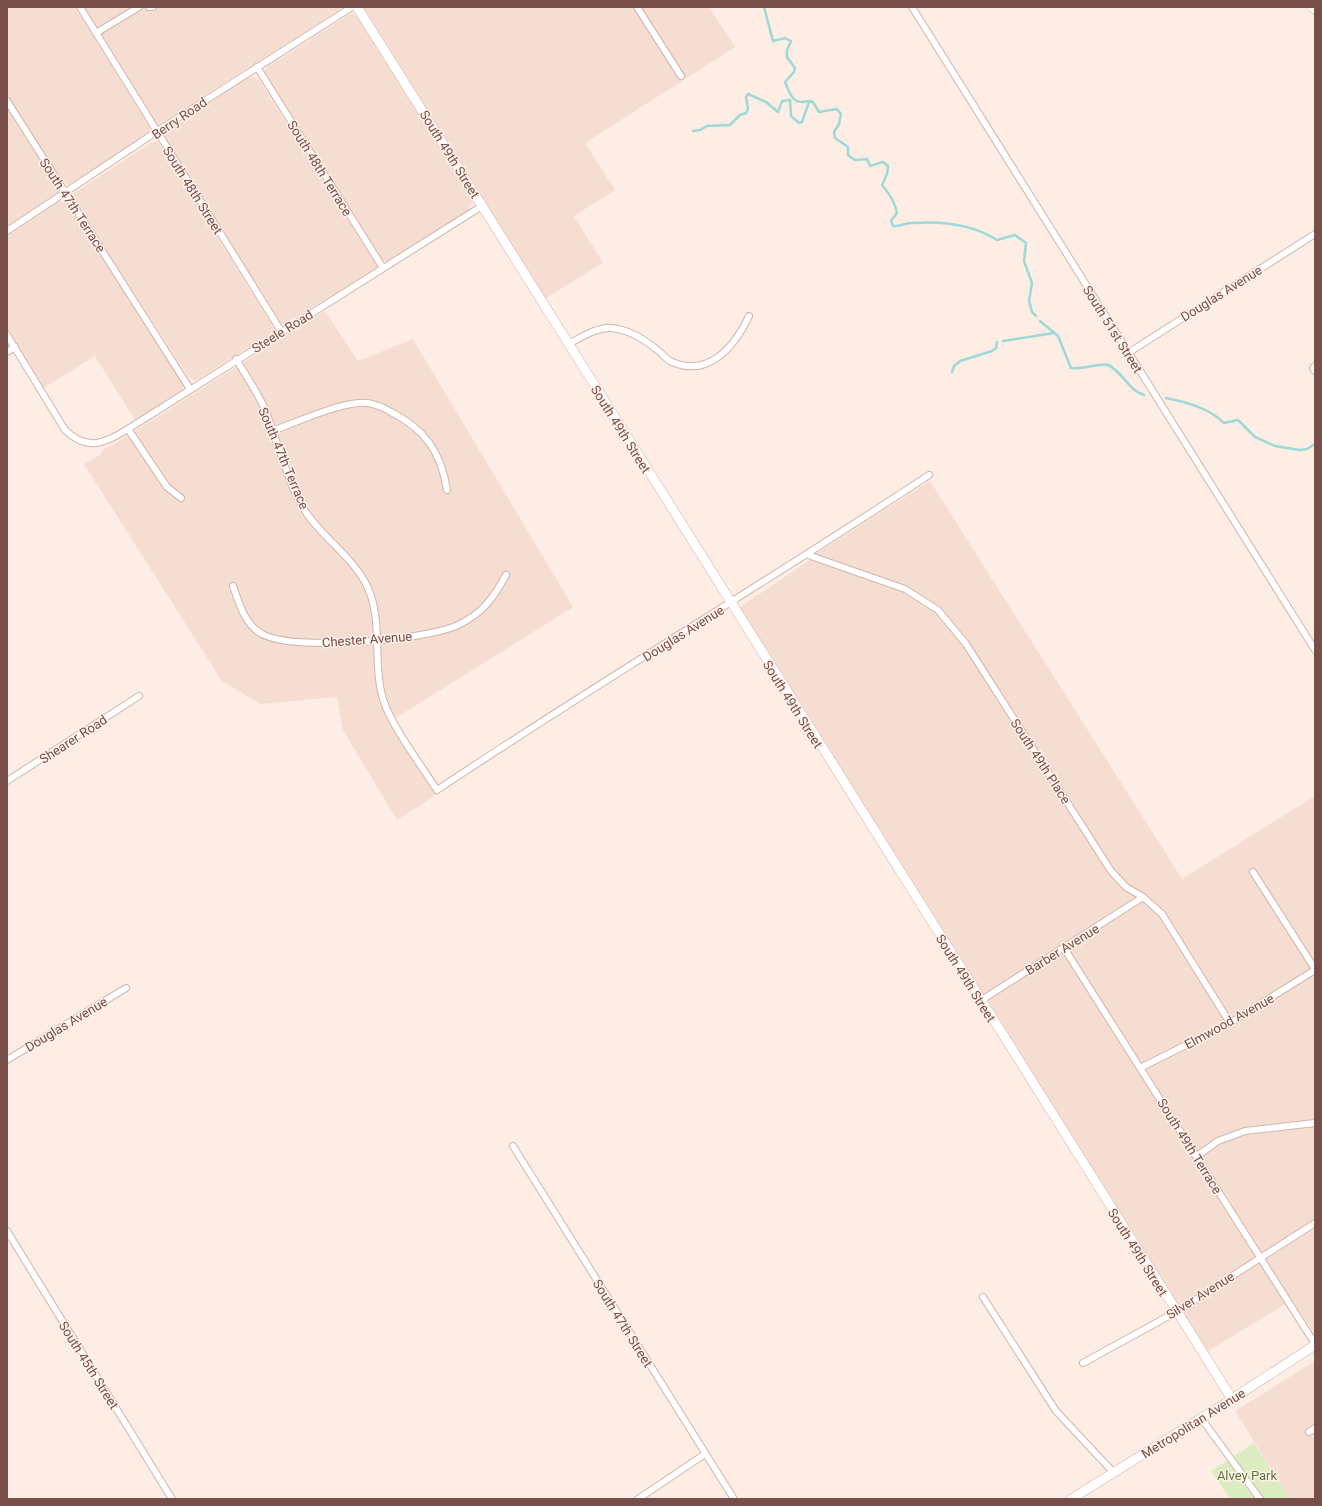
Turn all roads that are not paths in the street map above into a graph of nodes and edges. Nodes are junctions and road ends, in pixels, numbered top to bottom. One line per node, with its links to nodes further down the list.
1 (80, 7): 11 (street, South 48th Street)
2 (139, 7): 11 (street)
3 (149, 7): 4 (street)
4 (153, 7)
5 (352, 7): 12 (street, Berry Road)
6 (357, 7): 17 (street, South 49th Street)
7 (638, 7): 13 (street)
8 (912, 7): 27 (street, South 51st Street)
9 (1312, 7): 10 (street)
10 (1315, 9)
11 (96, 33): 15 (street, South 48th Street)
12 (257, 68): 15 (street, Berry Road); 20 (street, South 48th Terrace)
13 (681, 76)
14 (7, 101): 16 (street, South 47th Terrace)
15 (157, 132): 16 (street, Berry Road); 22 (street, South 48th Street)
16 (66, 193): 18 (street, Berry Road); 31 (street, South 47th Terrace)
17 (482, 206): 20 (street, Steele Road); 24 (street, South 49th Street)
18 (7, 231)
19 (1315, 234): 27 (street, Douglas Avenue)
20 (383, 268): 22 (street, Steele Road)
21 (749, 316): 24 (street)
22 (280, 331): 28 (street, Steele Road)
23 (7, 335): 25 (street)
24 (568, 344): 40 (street, South 49th Street)
25 (15, 347): 26 (street); 32 (street, Steele Road)
26 (7, 352)
27 (1128, 353): 42 (street, South 51st Street)
28 (236, 359): 31 (street, Steele Road); 33 (street, South 47th Terrace)
29 (1315, 366): 30 (street)
30 (1315, 371)
31 (190, 389): 32 (street, Steele Road)
32 (128, 429): 36 (street)
33 (272, 431): 35 (street); 41 (street, South 47th Terrace)
34 (930, 475): 37 (street, Douglas Avenue)
35 (446, 490)
36 (182, 498)
37 (808, 555): 40 (street, Douglas Avenue); 47 (street, South 49th Place)
38 (506, 575): 41 (street, Chester Avenue)
39 (233, 586): 41 (street, Chester Avenue)
40 (730, 604): 45 (street, Douglas Avenue); 51 (street, South 49th Street)
41 (377, 640): 45 (street, South 47th Terrace)
42 (1315, 650)
43 (139, 696): 44 (street, Shearer Road)
44 (7, 781)
45 (437, 790)
46 (1253, 872): 49 (street)
47 (1143, 897): 48 (street, Barber Avenue); 52 (street, South 49th Place)
48 (1064, 948): 51 (street, Barber Avenue); 54 (street, South 49th Terrace)
49 (1315, 970): 52 (street, Elmwood Avenue)
50 (126, 988): 53 (street, Douglas Avenue)
51 (980, 1001): 62 (street, South 49th Street)
52 (1230, 1023): 54 (street, Elmwood Avenue)
53 (7, 1060)
54 (1140, 1068): 57 (street, South 49th Terrace)
55 (1315, 1123): 57 (street)
56 (513, 1146): 69 (street, South 47th Street)
57 (1196, 1156): 60 (street, South 49th Terrace)
58 (1315, 1223): 60 (street, Silver Avenue)
59 (7, 1230): 71 (street, South 45th Street)
60 (1261, 1258): 62 (street, Silver Avenue); 63 (street, South 49th Terrace)
61 (984, 1297): 70 (street)
62 (1176, 1312): 64 (street, Silver Avenue); 65 (street, South 49th Street)
63 (1315, 1344): 65 (street, Metropolitan Avenue)
64 (1082, 1363)
65 (1232, 1399): 66 (street, Metropolitan Avenue)
66 (1201, 1418): 70 (street, Metropolitan Avenue); 75 (street)
67 (1315, 1428): 68 (street)
68 (1309, 1432)
69 (705, 1454): 72 (street); 73 (street, South 47th Street)
70 (1114, 1472): 74 (street, Metropolitan Avenue)
71 (172, 1499)
72 (638, 1499)
73 (734, 1499)
74 (1071, 1499)
75 (1260, 1499)

